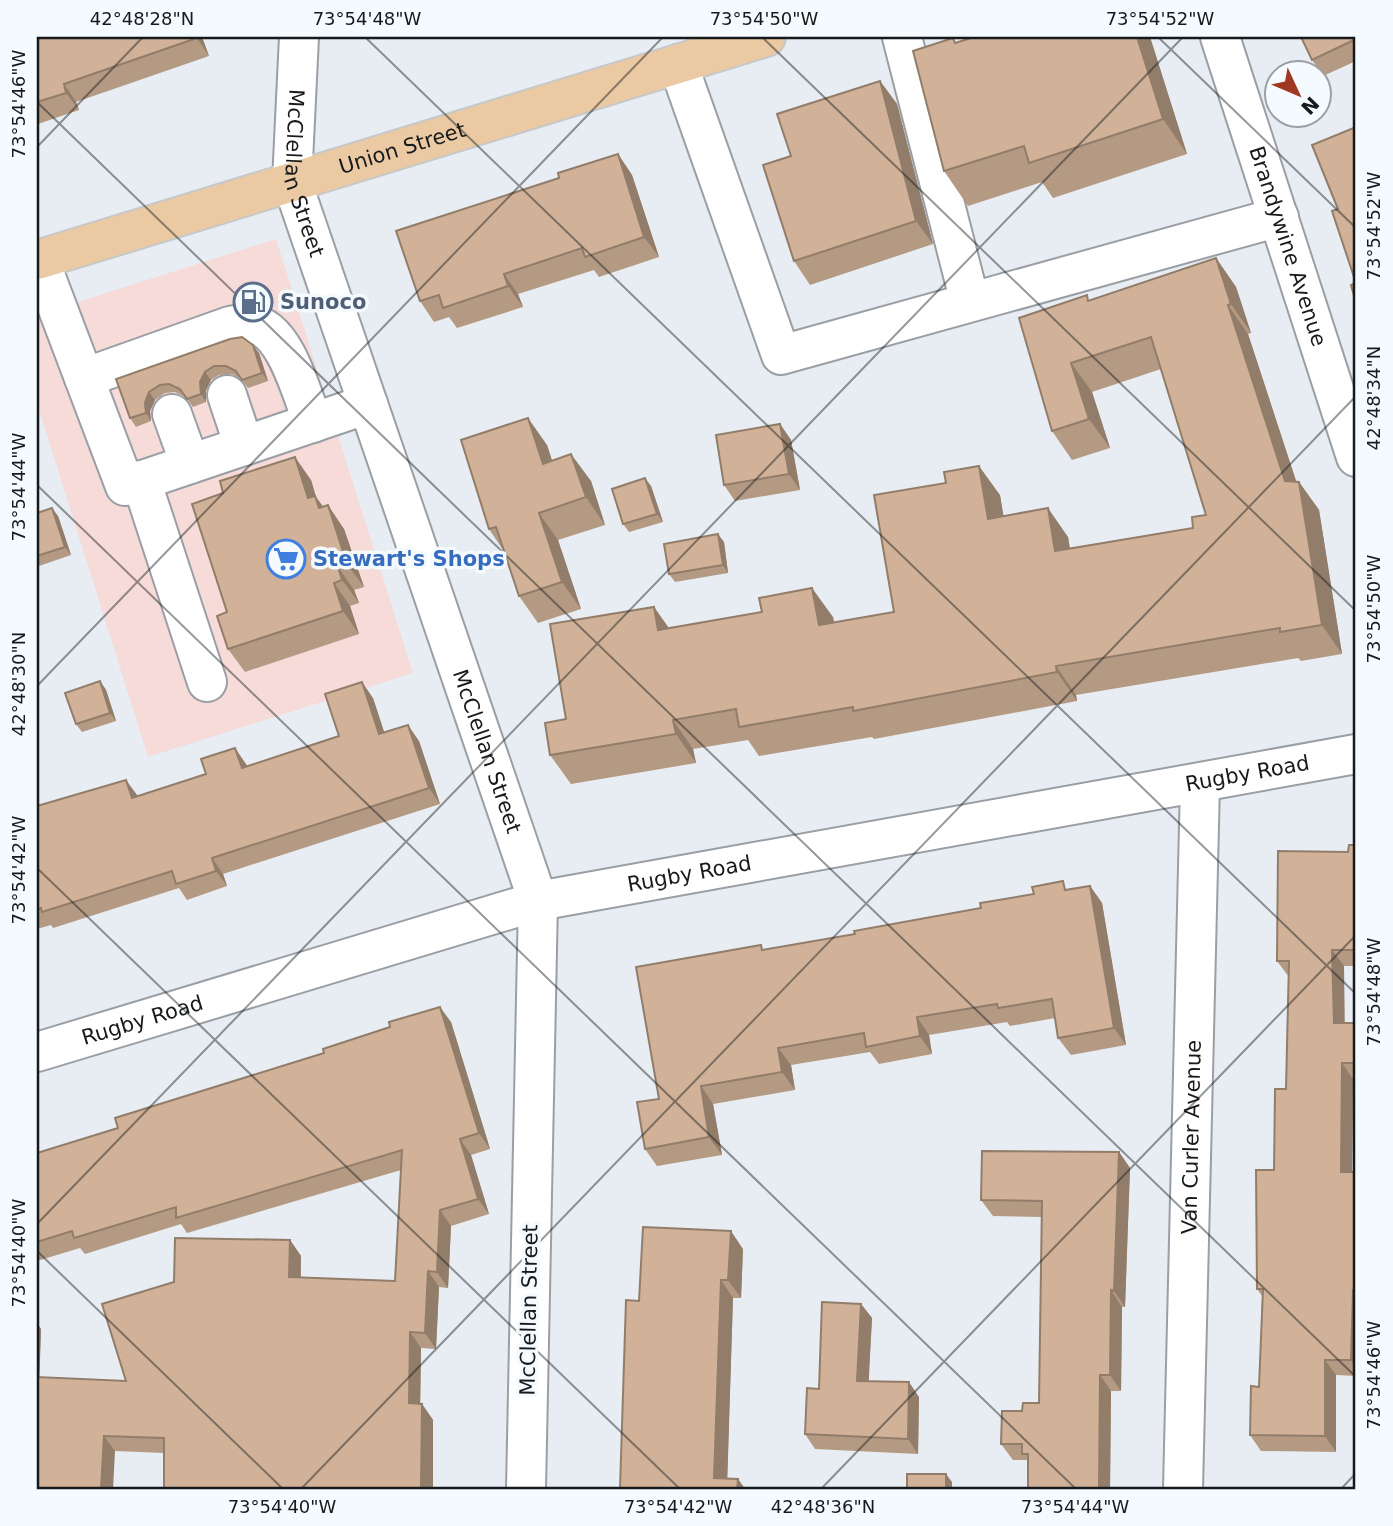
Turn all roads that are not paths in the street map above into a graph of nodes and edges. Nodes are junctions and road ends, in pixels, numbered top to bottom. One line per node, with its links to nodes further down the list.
1 (299, 37): 6 (street, McClellan Street)
2 (766, 37): 5 (main road, Union Street)
3 (902, 37): 9 (street)
4 (1220, 37): 7 (street, Brandywine Avenue)
5 (678, 64): 6 (main road, Union Street); 9 (street)
6 (292, 182): 8 (main road, Union Street); 12 (street, McClellan Street)
7 (1279, 217): 9 (street); 16 (street, Brandywine Avenue)
8 (38, 259): 10 (street)
9 (970, 302)
10 (84, 378): 14 (street); 18 (street)
11 (227, 395): 15 (street)
12 (368, 404): 14 (street); 22 (street, McClellan Street)
13 (172, 414): 17 (street)
14 (313, 423): 15 (street)
15 (244, 446): 17 (street)
16 (1356, 457)
17 (190, 464): 18 (street)
18 (141, 480): 19 (street)
19 (207, 681)
20 (1356, 754): 21 (street, Rugby Road)
21 (1200, 784): 22 (street, Rugby Road); 25 (street, Van Curler Avenue)
22 (538, 901): 23 (street, Rugby Road); 24 (street, McClellan Street)
23 (37, 1052)
24 (526, 1489)
25 (1183, 1489)

